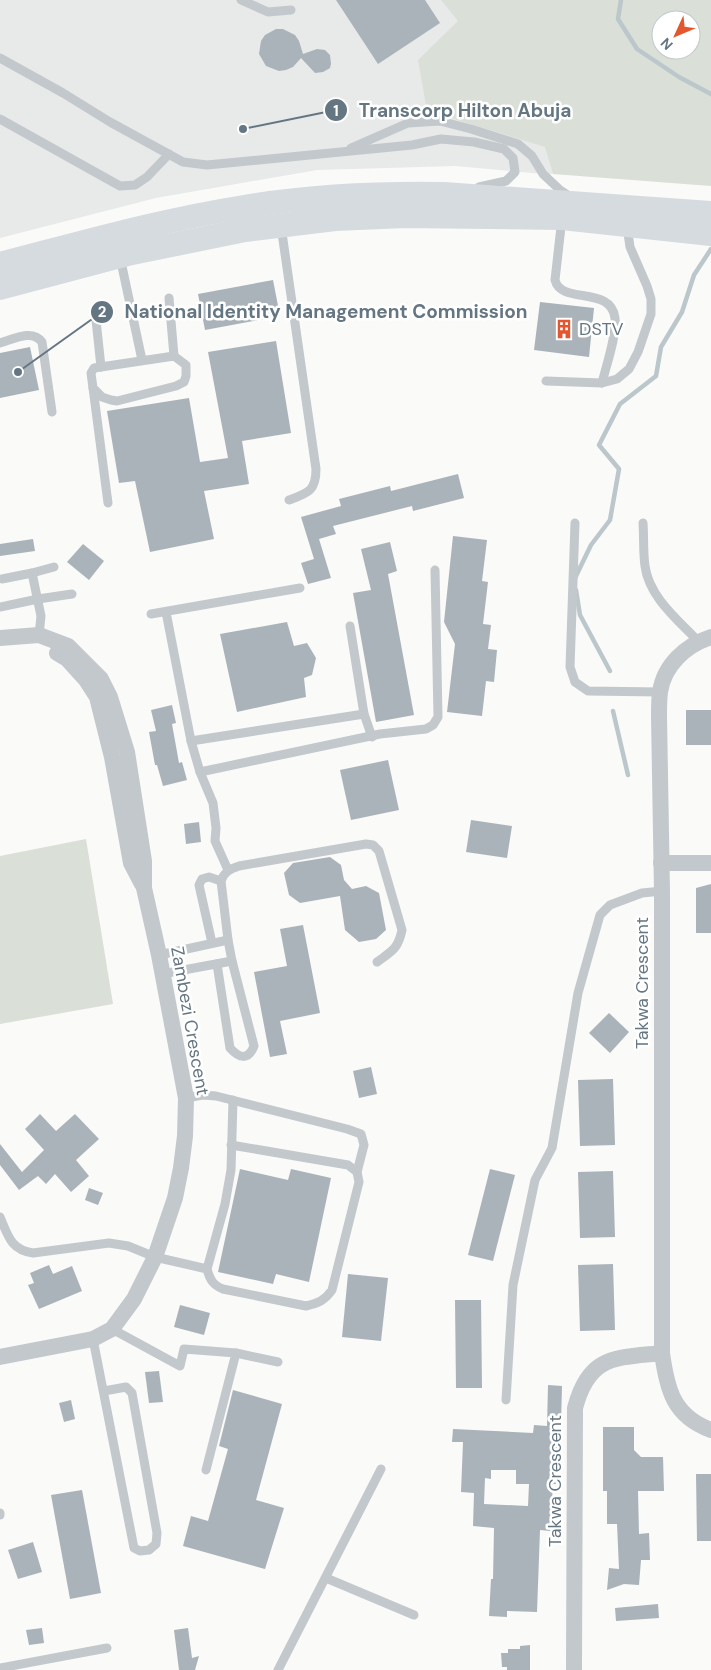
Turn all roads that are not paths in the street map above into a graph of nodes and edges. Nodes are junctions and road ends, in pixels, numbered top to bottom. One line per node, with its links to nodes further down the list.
1 (241, 0): 2 (lane)
2 (291, 10)
3 (0, 58): 6 (lane)
4 (0, 119): 6 (lane)
5 (344, 151): 6 (lane); 7 (lane); 8 (lane)
6 (169, 154)
7 (444, 194): 8 (main road); 15 (main road)
8 (582, 204): 9 (main road)
9 (711, 213)
10 (562, 218): 11 (main road); 12 (main road); 24 (lane)
11 (281, 225): 14 (main road); 27 (lane)
12 (637, 227): 13 (main road); 24 (lane)
13 (711, 234)
14 (120, 257): 16 (main road); 21 (lane)
15 (0, 264)
16 (0, 288)
17 (169, 298): 20 (lane)
18 (96, 320): 22 (lane)
19 (0, 342): 26 (lane)
20 (174, 356): 21 (lane); 25 (lane)
21 (142, 360): 22 (lane)
22 (101, 367): 25 (lane)
23 (546, 381): 24 (lane)
24 (602, 383)
25 (93, 388): 28 (lane)
26 (52, 412)
27 (289, 500)
28 (108, 503)
29 (575, 523): 45 (lane)
30 (644, 523): 44 (lane)
31 (54, 567): 33 (lane)
32 (435, 570): 47 (lane)
33 (32, 573): 34 (lane); 37 (lane)
34 (2, 579)
35 (300, 588): 39 (lane)
36 (72, 594): 37 (lane)
37 (38, 599): 38 (lane); 42 (lane)
38 (0, 608)
39 (166, 612): 40 (lane); 48 (lane)
40 (151, 614)
41 (350, 626): 46 (lane)
42 (32, 635): 43 (street, Zambezi Crescent); 57 (street, Zambezi Crescent)
43 (0, 638)
44 (705, 639): 45 (street, Takwa Crescent)
45 (660, 692): 50 (street, Takwa Crescent)
46 (364, 714): 47 (lane); 48 (lane)
47 (372, 736): 49 (lane)
48 (191, 741): 49 (lane)
49 (200, 772): 52 (lane)
50 (661, 863): 51 (street); 54 (street, Takwa Crescent)
51 (711, 863)
52 (228, 870): 53 (lane); 59 (lane)
53 (220, 881): 55 (lane); 56 (lane)
54 (662, 891): 72 (street, Takwa Crescent); 76 (lane)
55 (228, 940): 56 (lane); 58 (lane)
56 (212, 943): 57 (lane)
57 (159, 955): 61 (street, Zambezi Crescent)
58 (232, 961): 60 (lane); 60 (lane)
59 (377, 962)
60 (217, 964): 61 (lane)
61 (162, 974): 62 (street, Zambezi Crescent)
62 (186, 1098): 63 (lane); 67 (street, Zambezi Crescent)
63 (232, 1100): 64 (lane); 65 (lane)
64 (231, 1144): 65 (lane); 68 (lane)
65 (356, 1172): 68 (lane)
66 (0, 1217): 67 (lane)
67 (156, 1258): 68 (lane); 69 (street, Zambezi Crescent)
68 (207, 1269)
69 (112, 1329): 70 (street, Zambezi Crescent); 71 (lane)
70 (93, 1339): 73 (street, Zambezi Crescent); 75 (lane)
71 (236, 1353): 74 (lane); 79 (lane)
72 (662, 1353): 77 (street, Takwa Crescent); 85 (street, Takwa Crescent)
73 (0, 1358)
74 (278, 1362)
75 (104, 1391): 75 (lane)
76 (506, 1400)
77 (711, 1430)
78 (381, 1469): 80 (lane)
79 (206, 1470)
80 (326, 1578): 81 (lane); 84 (lane)
81 (414, 1615)
82 (106, 1648): 83 (lane)
83 (0, 1668)
84 (278, 1670)
85 (574, 1670)

